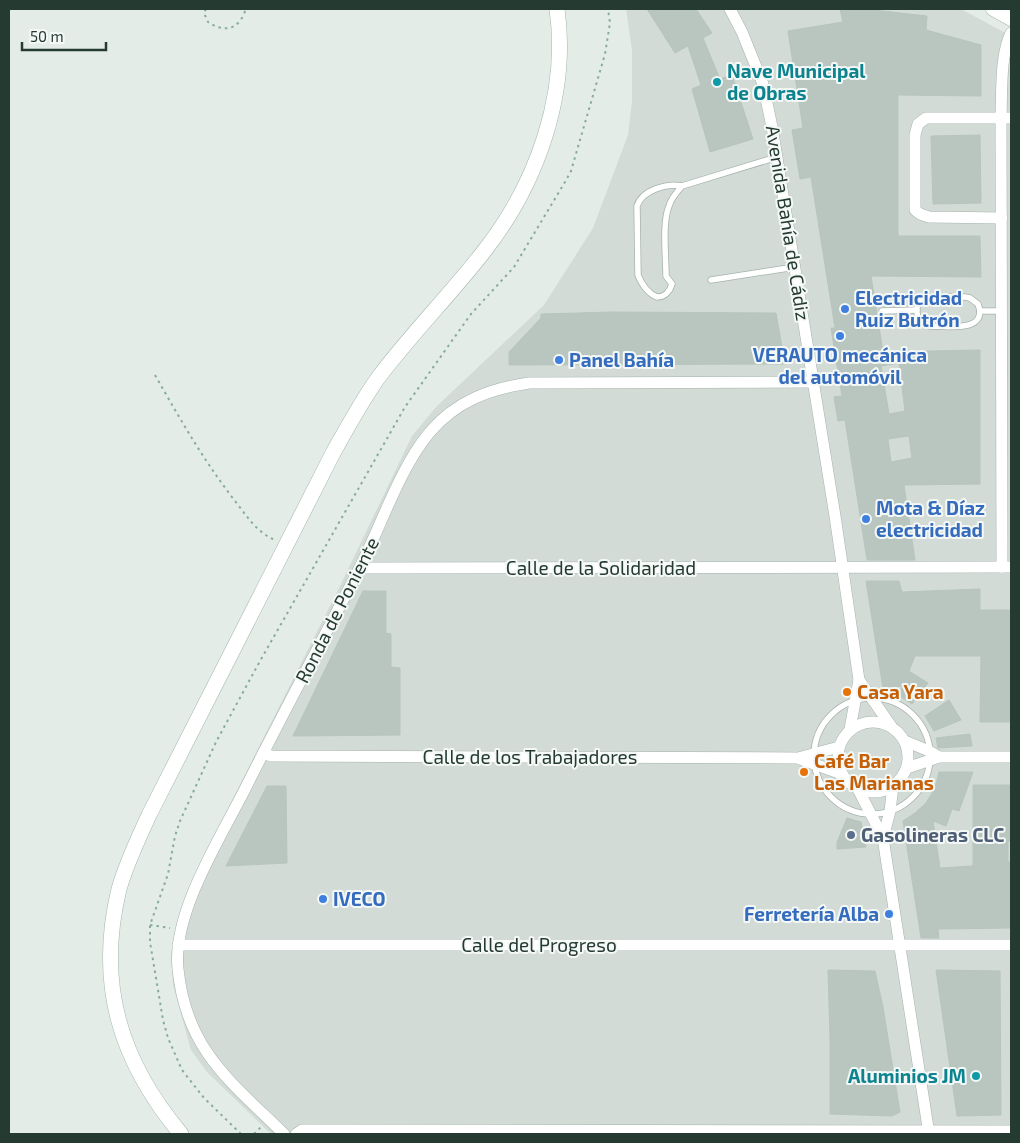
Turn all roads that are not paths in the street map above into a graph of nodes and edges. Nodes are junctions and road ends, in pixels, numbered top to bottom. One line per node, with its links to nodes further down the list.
1 (557, 9): 46 (main road)
2 (730, 9): 8 (street, Avenida Bahía de Cádiz)
3 (993, 9): 4 (street)
4 (1011, 19)
5 (1011, 33): 6 (street)
6 (1007, 82): 7 (street)
7 (1006, 118): 10 (street); 10 (street)
8 (777, 157): 9 (lane); 11 (street, Avenida Bahía de Cádiz)
9 (682, 186): 9 (lane)
10 (1002, 218): 16 (street)
11 (796, 266): 12 (lane); 18 (street, Avenida Bahía de Cádiz)
12 (711, 280)
13 (917, 310): 14 (lane); 15 (lane); 15 (lane)
14 (882, 311)
15 (980, 312): 16 (lane)
16 (1002, 312): 17 (street)
17 (1006, 332): 19 (street)
18 (813, 382): 20 (street, Ronda de Poniente); 21 (street, Avenida Bahía de Cádiz)
19 (1006, 567): 21 (street, Calle de la Solidaridad)
20 (360, 568): 21 (street, Calle de la Solidaridad); 29 (street, Ronda de Poniente)
21 (842, 568): 22 (street, Avenida Bahía de Cádiz)
22 (859, 680): 23 (street, Avenida Bahía de Cádiz); 24 (street, Avenida Bahía de Cádiz)
23 (871, 699): 24 (lane); 25 (street, Avenida Bahía de Cádiz); 30 (lane)
24 (854, 702): 26 (street, Avenida Bahía de Cádiz); 32 (lane)
25 (892, 727): 26 (street); 27 (street)
26 (850, 729): 28 (street)
27 (905, 741): 30 (street); 33 (street)
28 (839, 747): 32 (street); 34 (street)
29 (263, 753): 32 (street, Calle de los Trabajadores); 40 (street, Ronda de Poniente)
30 (933, 756): 31 (street); 33 (street); 37 (lane)
31 (1011, 757)
32 (815, 759): 34 (street, Calle de los Trabajadores); 38 (lane)
33 (907, 768): 35 (street)
34 (842, 774): 36 (street)
35 (893, 786): 36 (street); 37 (street)
36 (858, 789): 38 (street)
37 (890, 811): 38 (lane); 39 (street)
38 (870, 814): 39 (street)
39 (883, 838): 41 (street)
40 (178, 945): 41 (street, Calle del Progreso); 47 (street, Ronda de Poniente)
41 (900, 945): 42 (street, Calle del Progreso); 45 (street)
42 (1011, 945)
43 (1011, 1131): 45 (street)
44 (703, 1133): 45 (street); 48 (street)
45 (929, 1133)
46 (181, 1134)
47 (284, 1134)
48 (296, 1134)

